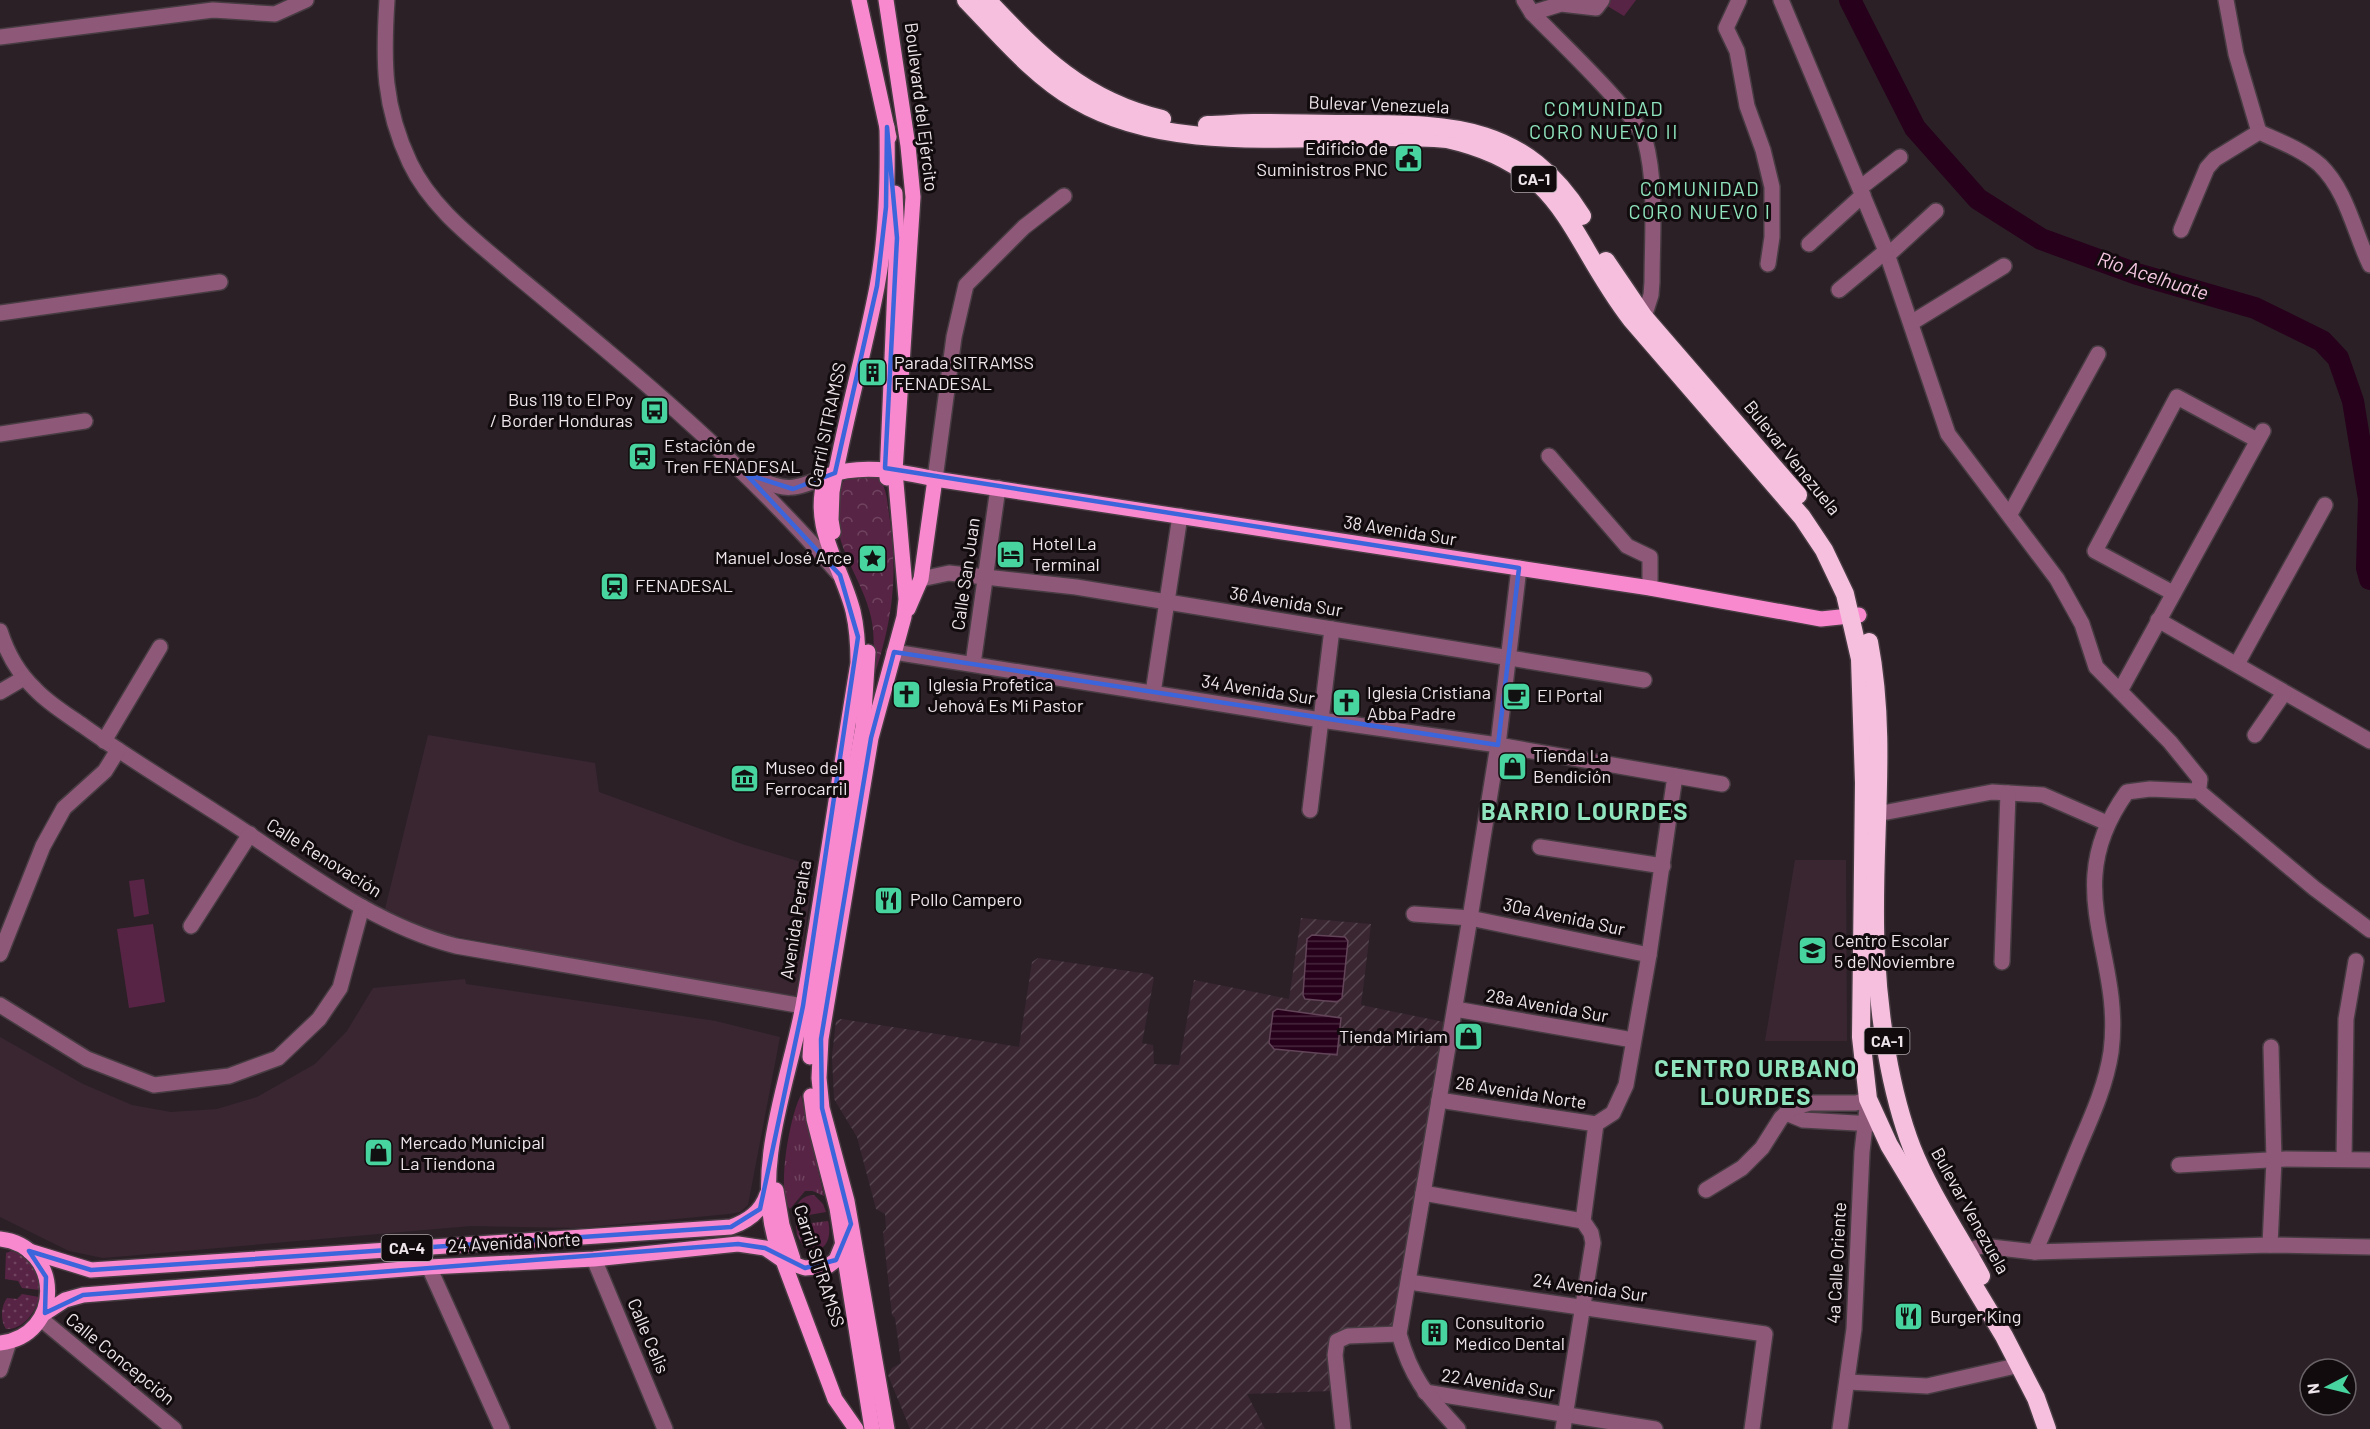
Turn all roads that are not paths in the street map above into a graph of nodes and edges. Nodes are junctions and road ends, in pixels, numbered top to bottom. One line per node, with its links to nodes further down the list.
1 (306, 0): 12 (street)
2 (387, 0): 35 (street)
3 (859, 0): 13 (main road, Carril SITRAMSS)
4 (885, 0): 34 (main road, Boulevard del Ejército)
5 (966, 0): 50 (highway, Bulevar Venezuela / CA-1)
6 (987, 0): 28 (highway, Bulevar Venezuela / CA-1)
7 (1602, 0): 11 (street)
8 (1739, 0): 22 (street)
9 (1781, 0): 16 (street)
10 (2226, 0): 14 (street)
11 (1528, 6): 28 (street)
12 (0, 37)
13 (887, 127): 34 (main road, Carril SITRAMSS); 36 (main road, Carril SITRAMSS)
14 (2259, 132): 19 (street); 23 (street)
15 (1900, 157): 16 (street)
16 (1862, 191): 20 (street); 21 (street)
17 (1064, 196): 37 (street)
18 (1936, 211): 21 (street)
19 (2181, 230)
20 (1809, 244)
21 (1887, 253): 26 (street); 29 (street)
22 (1768, 264)
23 (2370, 265)
24 (2004, 266): 29 (street)
25 (220, 282): 27 (street)
26 (1839, 290)
27 (0, 313)
28 (1644, 317): 46 (highway, Bulevar Venezuela / CA-1)
29 (1911, 323): 40 (street)
30 (2098, 354): 40 (street)
31 (85, 421): 32 (street)
32 (0, 434)
33 (1549, 456): 47 (street)
34 (890, 470): 36 (main road); 37 (main road); 51 (main road); 68 (main road, Carril SITRAMSS)
35 (746, 474): 36 (street); 43 (street)
36 (830, 475): 43 (main road, Avenida Peralta); 68 (main road, Carril SITRAMSS)
37 (934, 479): 38 (main road, 38 Avenida Sur); 45 (main road)
38 (998, 488): 41 (main road, 38 Avenida Sur); 44 (street, Calle San Juan)
39 (2325, 505): 60 (street)
40 (2010, 514): 63 (street)
41 (1180, 516): 42 (main road, 38 Avenida Sur); 49 (street)
42 (1520, 568): 47 (main road, 38 Avenida Sur); 58 (street)
43 (840, 575): 94 (main road, Avenida Peralta)
44 (986, 577): 45 (street, 36 Avenida Sur); 49 (street, 36 Avenida Sur); 59 (street, Calle San Juan)
45 (921, 579): 51 (main road)
46 (1853, 582): 50 (highway); 56 (highway, Bulevar Venezuela / CA-1)
47 (1650, 588): 50 (main road, 38 Avenida Sur)
48 (2173, 593): 48 (street); 52 (street)
49 (1166, 602): 53 (street, 36 Avenida Sur); 65 (street)
50 (1856, 616): 56 (highway); 98 (highway, Bulevar Venezuela / CA-1)
51 (904, 617): 57 (main road)
52 (2158, 620): 60 (street); 63 (street)
53 (1332, 629): 58 (street, 36 Avenida Sur); 67 (street)
54 (0, 631): 61 (street, Calle Renovación)
55 (160, 647): 70 (street)
56 (1870, 648): 79 (highway, Bulevar Venezuela / CA-1)
57 (894, 652): 59 (street, 34 Avenida Sur); 112 (main road)
58 (1509, 657): 62 (street, 36 Avenida Sur); 72 (street)
59 (973, 664): 65 (street, 34 Avenida Sur)
60 (2237, 664): 66 (street)
61 (24, 678): 64 (street); 70 (street, Calle Renovación)
62 (1644, 680)
63 (2120, 691): 76 (street)
64 (0, 692)
65 (1153, 693): 67 (street, 34 Avenida Sur)
66 (2284, 693): 69 (street); 71 (street)
67 (1321, 720): 72 (street, 34 Avenida Sur); 78 (street)
68 (863, 727): 94 (main road, Carril SITRAMSS)
69 (2255, 735)
70 (104, 741): 73 (street, Calle Renovación)
71 (2370, 741)
72 (1498, 745): 74 (street, 34 Avenida Sur); 86 (street)
73 (118, 750): 81 (street, Calle Renovación); 89 (street)
74 (1675, 776): 75 (street, 34 Avenida Sur); 83 (street)
75 (1722, 784)
76 (2197, 790): 80 (street); 88 (street)
77 (2008, 793): 79 (street); 80 (street); 92 (street)
78 (1310, 810)
79 (1877, 814): 100 (highway, Bulevar Venezuela / CA-1)
80 (2107, 823): 119 (street)
81 (250, 834): 84 (street, Calle Renovación); 87 (street)
82 (1540, 847): 83 (street)
83 (1663, 867): 90 (street)
84 (362, 907): 93 (street); 94 (street, Calle Renovación)
85 (1414, 914): 86 (street, 30a Avenida Sur)
86 (1470, 918): 90 (street, 30a Avenida Sur); 95 (street)
87 (191, 926)
88 (2370, 930)
89 (0, 954)
90 (1649, 955): 96 (street)
91 (2356, 961): 105 (street)
92 (2001, 962)
93 (0, 1005)
94 (808, 1006): 108 (main road, Avenida Peralta); 115 (main road, Carril SITRAMSS); 121 (main road, Carril SITRAMSS)
95 (1455, 1009): 96 (street, 28a Avenida Sur); 99 (street)
96 (1633, 1041): 103 (street)
97 (2271, 1047): 104 (street)
98 (1868, 1099): 100 (highway); 101 (street); 102 (highway, Bulevar Venezuela / CA-1)
99 (1439, 1100): 103 (street, 26 Avenida Norte); 110 (street)
100 (1900, 1105): 118 (highway, Bulevar Venezuela / CA-1)
101 (1786, 1113): 102 (street); 109 (street)
102 (1871, 1123): 128 (highway, Bulevar Venezuela / CA-1); 130 (street, 4a Calle Oriente)
103 (1596, 1124): 111 (street)
104 (2274, 1160): 105 (street); 107 (street); 114 (street)
105 (2344, 1160): 106 (street)
106 (2370, 1160)
107 (2179, 1165)
108 (768, 1188): 117 (main road, 24 Avenida Norte / CA-4); 121 (main road, Avenida Peralta)
109 (1707, 1190)
110 (1424, 1193): 111 (street); 123 (street)
111 (1583, 1221): 124 (street)
112 (851, 1224): 115 (main road, 24 Avenida Norte); 138 (main road)
113 (2, 1238): 117 (main road, CA-4)
114 (2270, 1245): 116 (street); 119 (street)
115 (844, 1246): 121 (main road, 24 Avenida Norte); 137 (main road, Carril SITRAMSS)
116 (2370, 1247)
117 (29, 1251): 125 (main road)
118 (1967, 1251): 119 (street); 145 (highway, Bulevar Venezuela / CA-1)
119 (2035, 1252)
120 (594, 1259): 121 (main road, 24 Avenida Norte / CA-4); 122 (main road, 24 Avenida Norte / CA-4); 136 (street, Calle Celis)
121 (790, 1264): 133 (main road, Carril SITRAMSS); 133 (main road, Avenida Peralta)
122 (429, 1267): 125 (main road, 24 Avenida Norte / CA-4); 135 (street)
123 (1409, 1282): 124 (street, 24 Avenida Sur); 126 (street)
124 (1584, 1306): 132 (street); 142 (street, 24 Avenida Sur)
125 (43, 1316): 127 (main road, CA-4); 134 (street, Calle Concepción)
126 (1399, 1334): 131 (street); 139 (street)
127 (4, 1342): 129 (street)
128 (2020, 1365): 130 (street); 144 (highway, Bulevar Venezuela / CA-1)
129 (0, 1370)
130 (1847, 1382): 143 (street, 4a Calle Oriente)
131 (1425, 1392): 132 (street, 22 Avenida Sur); 140 (street)
132 (1564, 1422): 141 (street, 22 Avenida Sur)
133 (851, 1428)
134 (174, 1429)
135 (502, 1429)
136 (665, 1429)
137 (872, 1429)
138 (886, 1429)
139 (1343, 1429)
140 (1458, 1429)
141 (1655, 1429)
142 (1752, 1429)
143 (1840, 1429)
144 (2047, 1429)
145 (2061, 1429)

